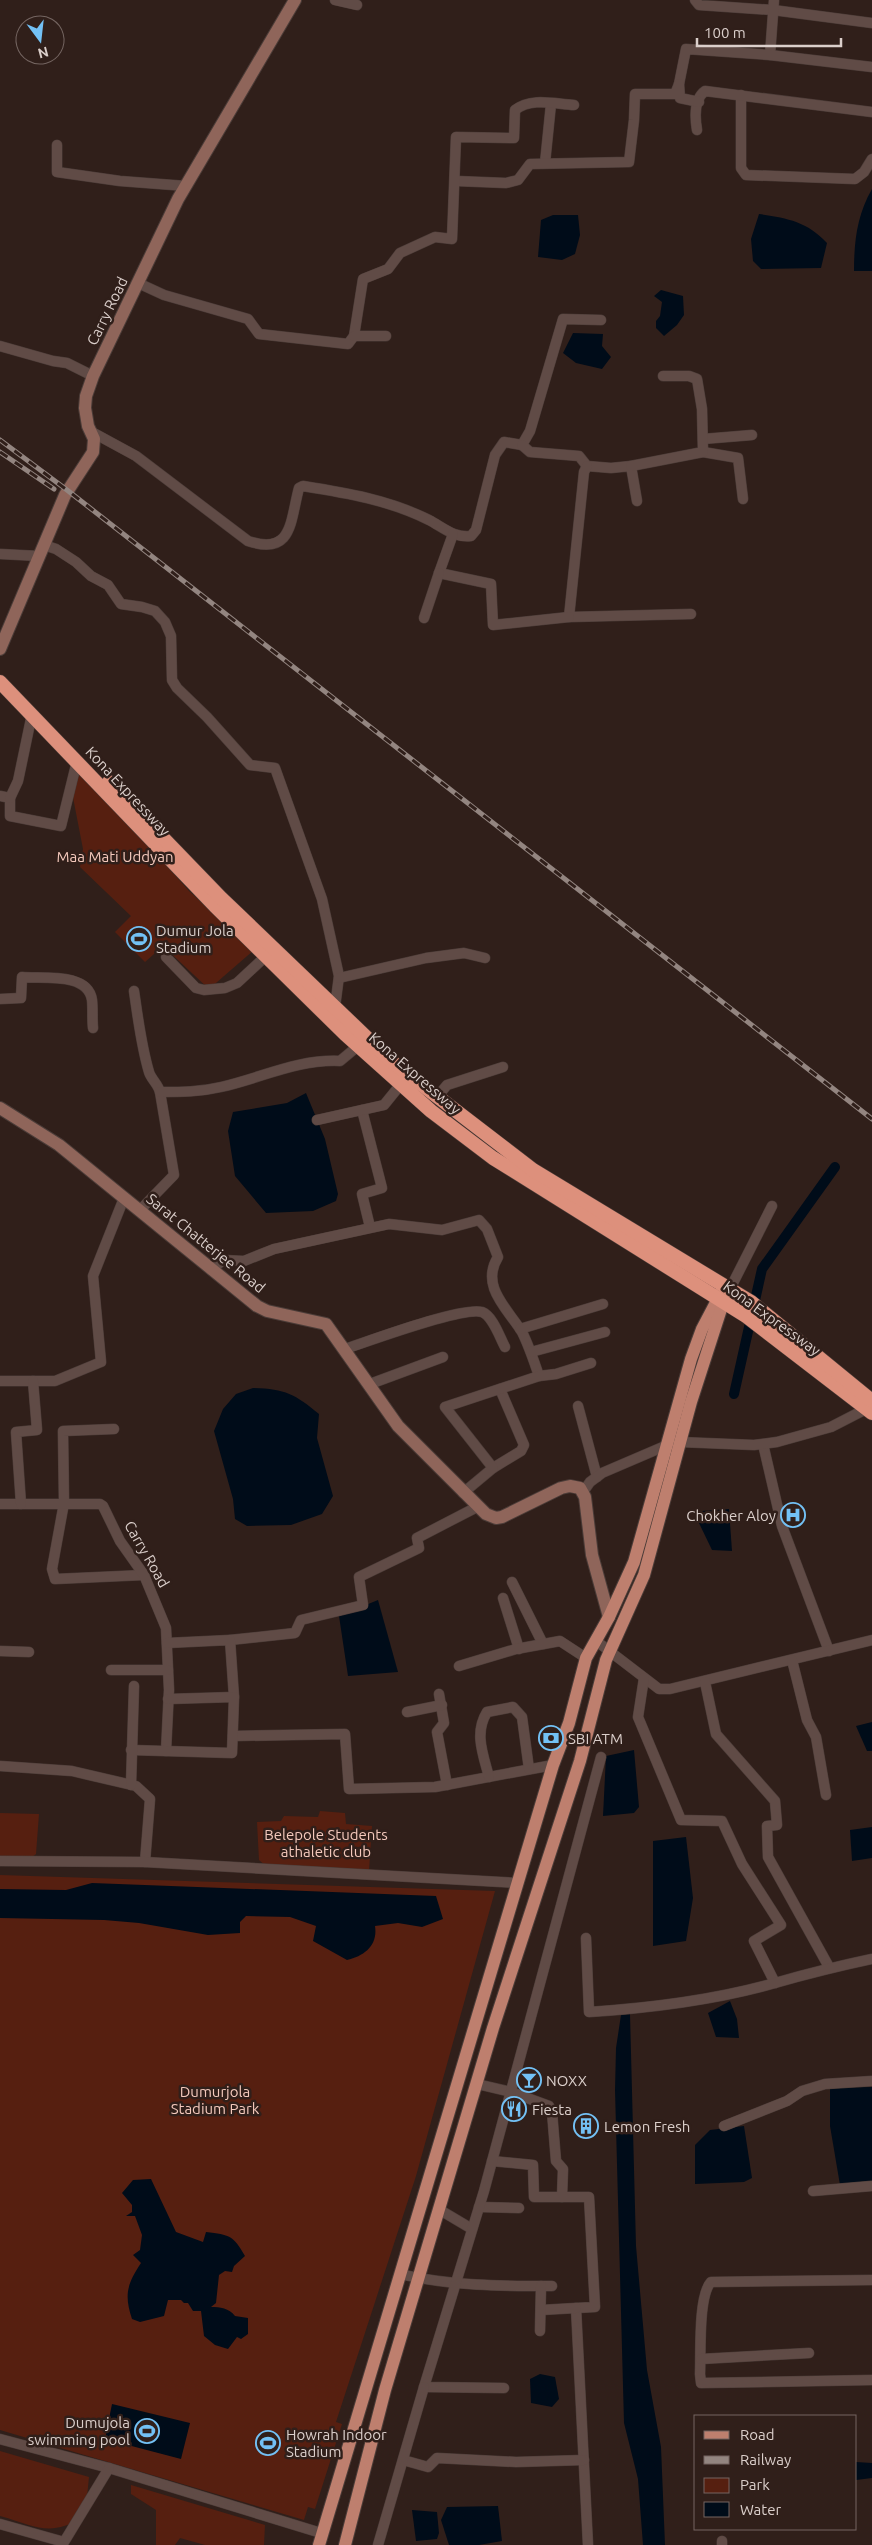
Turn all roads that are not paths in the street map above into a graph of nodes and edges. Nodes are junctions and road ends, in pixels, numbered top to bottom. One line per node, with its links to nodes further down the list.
1 (295, 0): 20 (main road, Carry Road)
2 (335, 0): 4 (street)
3 (695, 0): 5 (street)
4 (356, 5)
5 (773, 5): 6 (street); 7 (street)
6 (872, 23)
7 (770, 55): 8 (street); 9 (street)
8 (872, 67)
9 (679, 84): 11 (street); 18 (street)
10 (742, 94): 11 (street); 14 (street); 17 (street)
11 (699, 102): 15 (street)
12 (551, 104): 13 (street); 18 (street); 19 (street)
13 (574, 105)
14 (872, 112)
15 (698, 130)
16 (57, 145): 20 (street)
17 (872, 159)
18 (545, 163): 19 (street)
19 (456, 181): 23 (street)
20 (186, 186): 21 (main road, Carry Road)
21 (138, 283): 23 (street); 26 (main road, Carry Road)
22 (601, 320): 31 (street)
23 (354, 336): 24 (street)
24 (386, 336)
25 (0, 346): 26 (street)
26 (94, 376): 28 (main road, Carry Road)
27 (663, 376): 30 (street)
28 (90, 431): 37 (street); 38 (main road, Carry Road)
29 (752, 435): 30 (street)
30 (703, 439): 32 (street)
31 (522, 445): 33 (street); 37 (street)
32 (703, 452): 34 (street); 35 (street)
33 (587, 466): 34 (street); 43 (street)
34 (631, 466): 36 (street)
35 (743, 499)
36 (637, 501)
37 (453, 534): 40 (street)
38 (41, 550): 39 (street); 44 (main road, Carry Road); 53 (street)
39 (0, 554)
40 (439, 573): 42 (street); 43 (street)
41 (690, 614): 43 (street)
42 (424, 618)
43 (569, 618)
44 (0, 649)
45 (0, 671): 56 (highway, Kona Expressway)
46 (0, 682): 47 (highway, Kona Expressway)
47 (32, 714): 48 (highway, Kona Expressway); 49 (street)
48 (77, 761): 49 (street); 50 (highway, Kona Expressway)
49 (5, 797)
50 (266, 956): 51 (street); 58 (highway, Kona Expressway)
51 (166, 957)
52 (484, 958): 53 (street)
53 (339, 978): 56 (street)
54 (134, 991): 61 (street)
55 (0, 999): 57 (street)
56 (335, 1007): 62 (highway, Kona Expressway)
57 (93, 1028)
58 (358, 1046): 60 (highway, Kona Expressway); 61 (street)
59 (503, 1067): 62 (street)
60 (401, 1084): 64 (street); 71 (highway, Kona Expressway)
61 (160, 1092): 68 (street)
62 (437, 1096): 71 (highway, Kona Expressway)
63 (0, 1108): 66 (main road, Sarat Chatterjee Road)
64 (362, 1110): 65 (street); 69 (street)
65 (317, 1120)
66 (124, 1198): 68 (main road, Sarat Chatterjee Road); 82 (street)
67 (772, 1206): 71 (street)
68 (140, 1210): 70 (main road, Sarat Chatterjee Road)
69 (370, 1227): 70 (street); 73 (street)
70 (211, 1270): 76 (main road, Sarat Chatterjee Road)
71 (726, 1291): 86 (highway, Kona Expressway); 86 (highway, Kona Expressway); 88 (main road); 90 (main road)
72 (603, 1304): 73 (street)
73 (520, 1329): 77 (street)
74 (605, 1332): 77 (street)
75 (505, 1347): 76 (street)
76 (345, 1348): 83 (main road, Sarat Chatterjee Road)
77 (531, 1352): 80 (street)
78 (443, 1357): 83 (street)
79 (591, 1363): 80 (street)
80 (539, 1376): 84 (street)
81 (0, 1381): 82 (street)
82 (33, 1381): 97 (street)
83 (370, 1384): 94 (main road, Sarat Chatterjee Road)
84 (500, 1389): 91 (street); 91 (street)
85 (578, 1406): 92 (street)
86 (870, 1408): 89 (street)
87 (114, 1429): 95 (street)
88 (680, 1442): 89 (street); 90 (street); 110 (main road)
89 (763, 1444): 111 (street)
90 (665, 1446): 92 (street); 102 (main road)
91 (493, 1468): 94 (street)
92 (596, 1477): 93 (street)
93 (583, 1492): 98 (main road, Sarat Chatterjee Road); 102 (main road)
94 (463, 1493): 98 (main road, Sarat Chatterjee Road)
95 (64, 1503): 97 (street, Carry Road); 99 (street, Carry Road); 99 (street)
96 (0, 1504): 97 (street, Carry Road)
97 (21, 1504)
98 (477, 1507): 103 (street)
99 (144, 1575): 106 (street, Carry Road)
100 (512, 1582): 107 (street)
101 (503, 1598): 108 (street)
102 (609, 1617): 104 (main road)
103 (230, 1640): 106 (street); 122 (street)
104 (595, 1640): 110 (street); 113 (main road)
105 (872, 1640): 111 (street)
106 (167, 1643): 117 (street, Carry Road)
107 (543, 1644): 108 (street); 113 (street)
108 (519, 1649): 115 (street)
109 (0, 1651): 112 (street)
110 (610, 1651): 118 (street); 145 (main road)
111 (829, 1651): 114 (street)
112 (29, 1652)
113 (586, 1658): 130 (main road)
114 (792, 1660): 119 (street); 136 (street)
115 (458, 1666)
116 (111, 1670): 117 (street)
117 (168, 1670): 123 (street, Carry Road)
118 (644, 1678): 119 (street); 143 (street)
119 (705, 1682): 142 (street)
120 (134, 1686): 127 (street)
121 (439, 1694): 124 (street)
122 (234, 1696): 123 (street); 126 (street)
123 (168, 1699): 128 (street, Carry Road)
124 (442, 1706): 125 (street); 135 (street)
125 (407, 1712)
126 (233, 1736): 128 (street); 135 (street)
127 (131, 1750): 128 (street); 134 (street)
128 (166, 1751)
129 (601, 1757): 146 (street)
130 (553, 1765): 132 (street); 139 (main road)
131 (0, 1766): 134 (street)
132 (529, 1769): 133 (street); 133 (street)
133 (488, 1777): 135 (street)
134 (130, 1785): 138 (street)
135 (447, 1785)
136 (826, 1795)
137 (0, 1861): 138 (street)
138 (145, 1862): 139 (street)
139 (518, 1884): 156 (main road)
140 (586, 1938): 143 (street)
141 (872, 1959): 142 (street)
142 (829, 1967): 143 (street)
143 (775, 1983)
144 (872, 2081): 147 (street)
145 (477, 2084): 146 (street); 154 (main road)
146 (511, 2092): 148 (street); 151 (street)
147 (724, 2126)
148 (492, 2161): 151 (street); 152 (street)
149 (872, 2186): 150 (street)
150 (813, 2191)
151 (562, 2197): 162 (street)
152 (479, 2207): 153 (street); 155 (street)
153 (518, 2208)
154 (440, 2210): 155 (street); 157 (main road)
155 (472, 2229): 159 (street)
156 (400, 2274): 157 (street); 175 (main road)
157 (419, 2279): 159 (street); 176 (main road)
158 (872, 2280): 166 (street)
159 (456, 2282): 160 (street); 168 (street)
160 (541, 2286): 161 (street); 163 (street)
161 (552, 2286)
162 (576, 2308): 163 (street); 172 (street)
163 (541, 2310): 164 (street)
164 (540, 2331)
165 (809, 2353): 166 (street)
166 (701, 2359): 167 (street)
167 (872, 2380)
168 (424, 2387): 169 (street); 171 (street)
169 (504, 2388)
170 (0, 2439): 173 (street)
171 (403, 2460): 172 (street); 177 (street)
172 (584, 2460): 178 (street)
173 (109, 2468): 174 (street); 175 (street)
174 (0, 2524)
175 (320, 2539)
176 (346, 2545)
177 (378, 2545)
178 (588, 2545)

